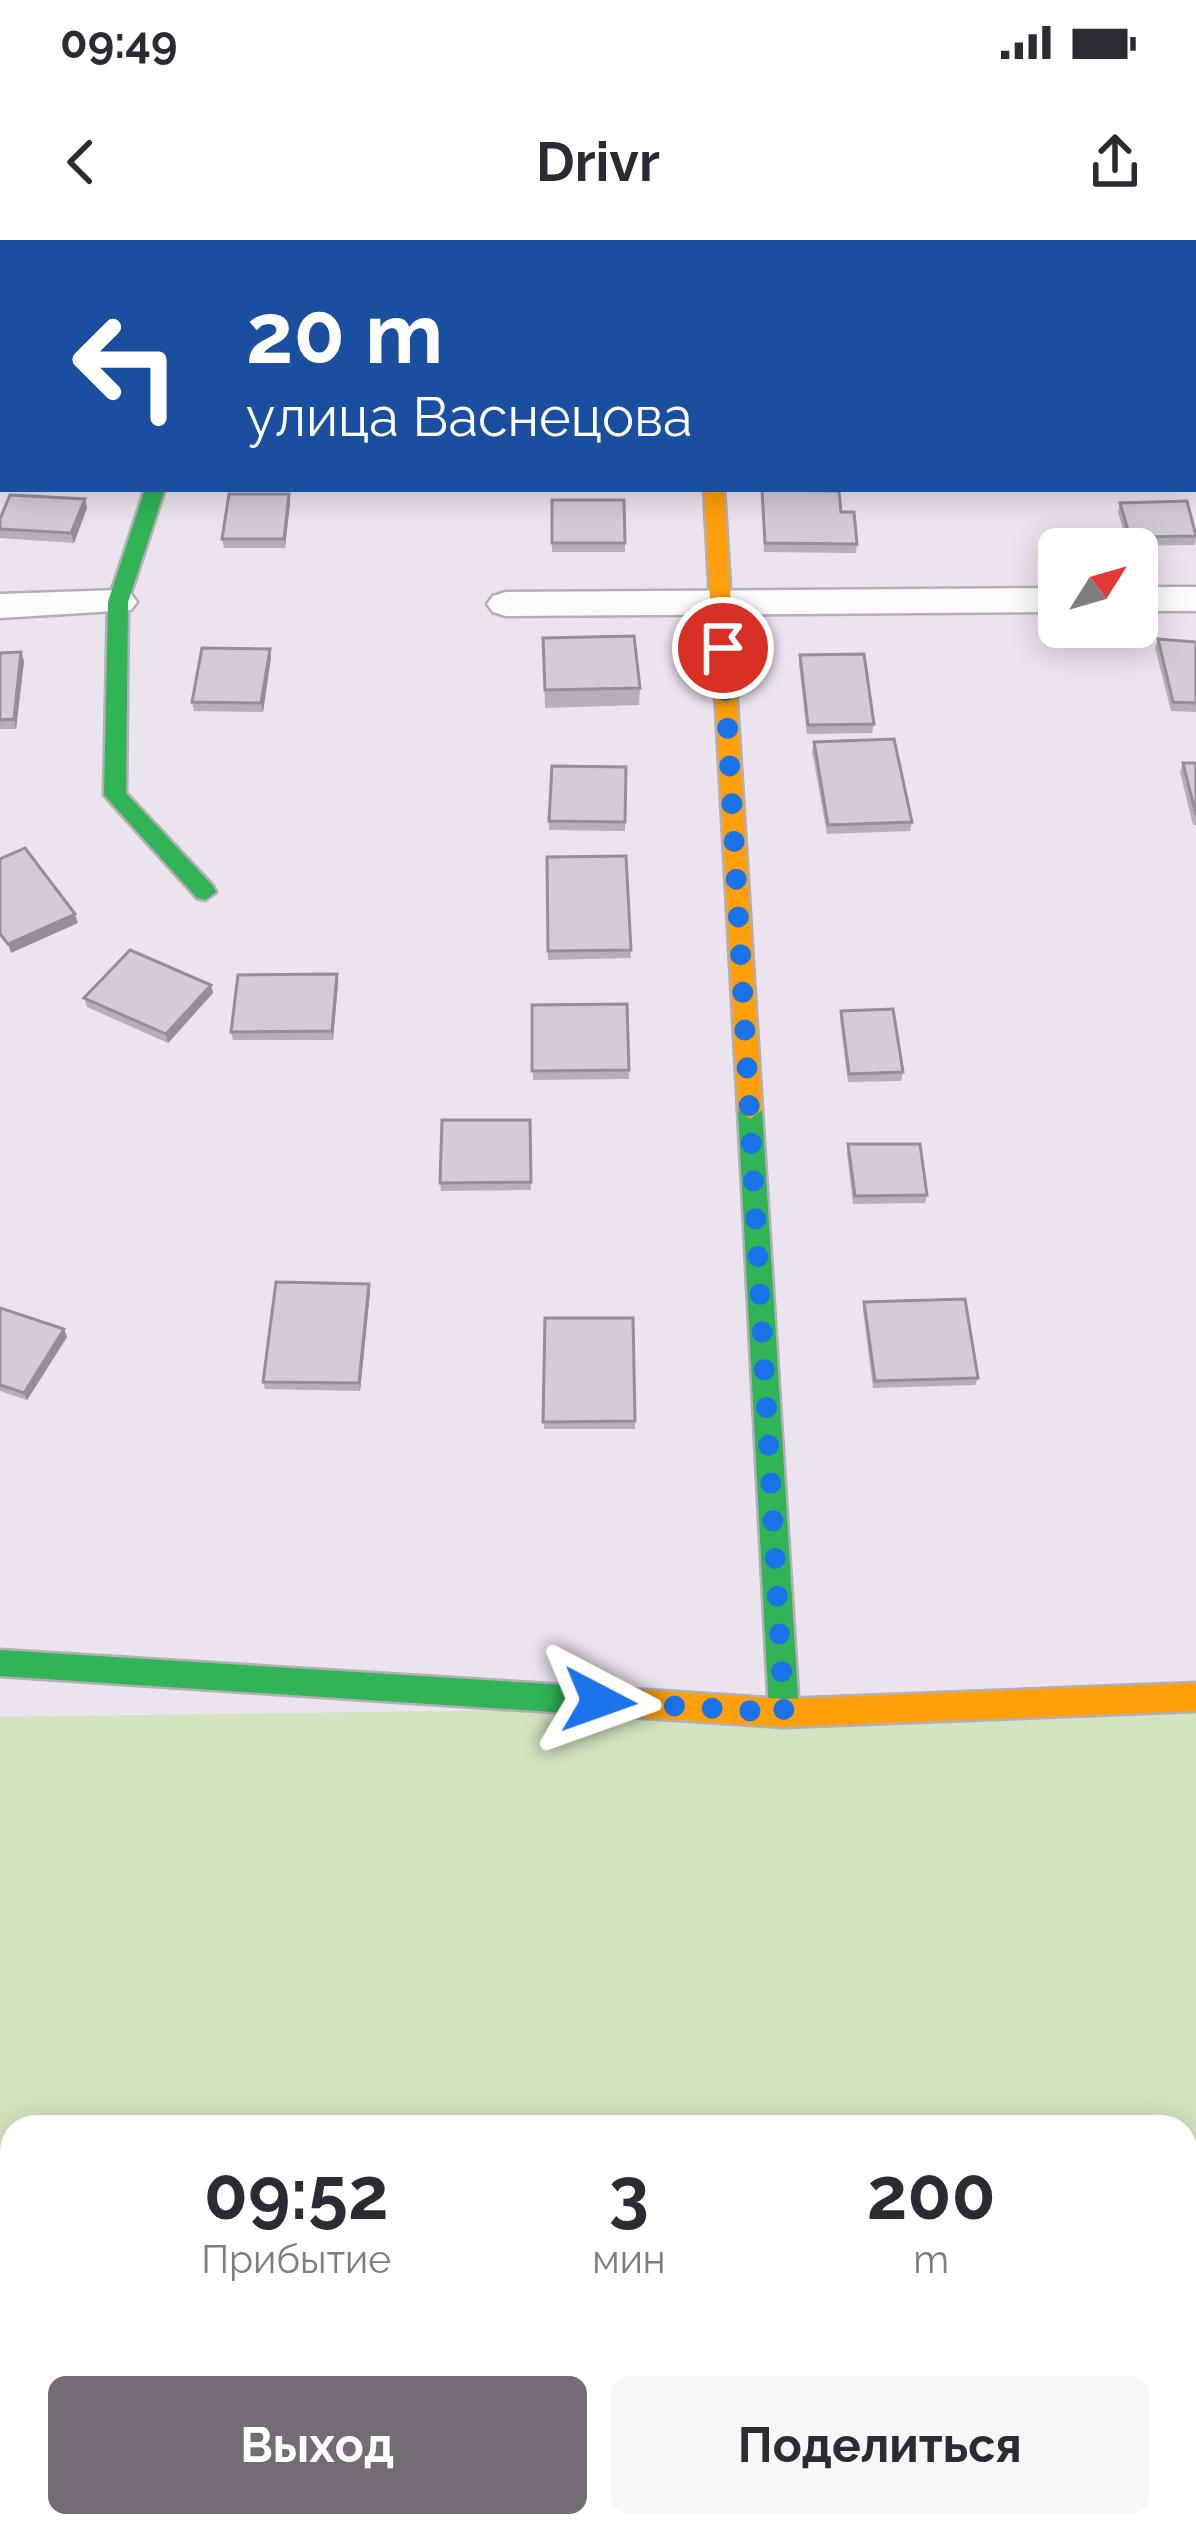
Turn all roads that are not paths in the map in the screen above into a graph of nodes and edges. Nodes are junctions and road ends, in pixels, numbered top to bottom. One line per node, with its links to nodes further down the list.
1 (153, 492): 6 (street)
2 (714, 492): 7 (street)
3 (1158, 599): 4 (street)
4 (1196, 599)
5 (1038, 600): 7 (street)
6 (118, 602): 9 (street); 10 (street)
7 (720, 602): 8 (street); 13 (street)
8 (506, 604)
9 (0, 606)
10 (206, 892)
11 (0, 1663): 13 (street)
12 (1196, 1696): 13 (street)
13 (784, 1713)

